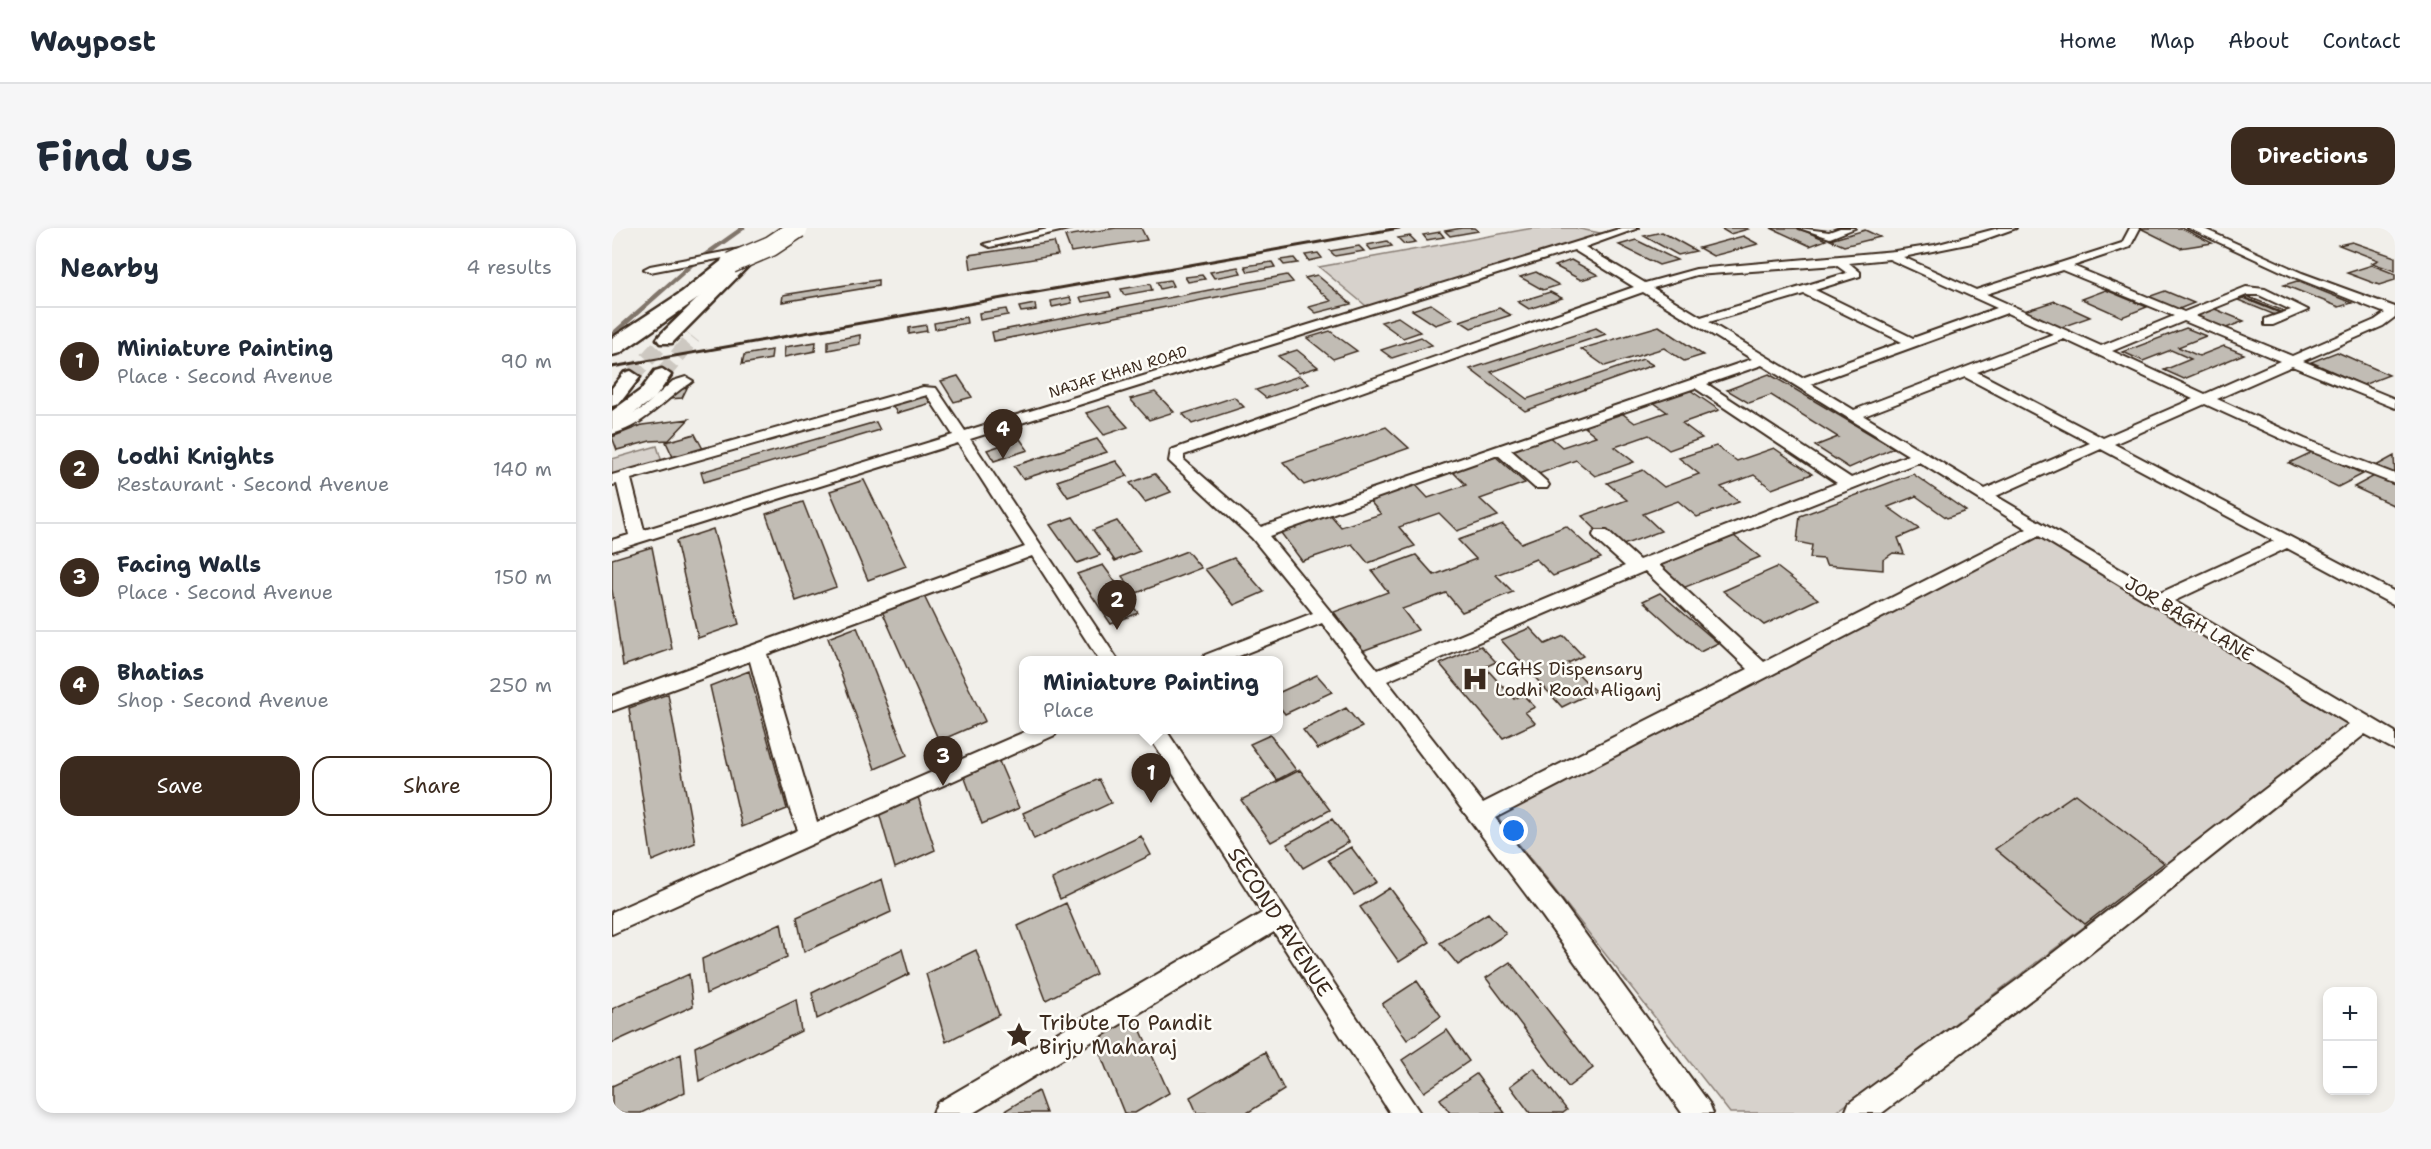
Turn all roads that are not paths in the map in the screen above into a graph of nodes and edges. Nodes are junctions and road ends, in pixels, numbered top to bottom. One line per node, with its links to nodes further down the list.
1 (758, 228): 36 (highway)
2 (779, 228): 22 (highway, bridge)
3 (788, 228): 20 (street)
4 (798, 228): 22 (highway, bridge)
5 (807, 228): 19 (street)
6 (1068, 228): 15 (street)
7 (1633, 228): 18 (street, NAJAF KHAN ROAD)
8 (1804, 228): 9 (street)
9 (1850, 228)
10 (1968, 228): 16 (street)
11 (2011, 228): 16 (street)
12 (2135, 228): 24 (street)
13 (2193, 228): 26 (street)
14 (2209, 228): 26 (street)
15 (1036, 230): 17 (street)
16 (1988, 236): 21 (street)
17 (990, 244)
18 (1576, 246): 28 (street, JOR BAGH LANE); 57 (street, NAJAF KHAN ROAD)
19 (778, 248): 20 (street); 37 (street)
20 (755, 249): 22 (street); 39 (street)
21 (1888, 254): 23 (street); 30 (street)
22 (731, 258): 25 (street); 41 (highway)
23 (1836, 259): 28 (street); 29 (street)
24 (2063, 266): 30 (street); 33 (street)
25 (650, 268)
26 (2302, 274): 27 (street); 32 (street)
27 (2272, 282)
28 (1645, 288): 34 (street, JOR BAGH LANE); 67 (street)
29 (1806, 290): 34 (street); 40 (street)
30 (1975, 294): 31 (street)
31 (2007, 309): 38 (street); 40 (street)
32 (2395, 312): 44 (street)
33 (2182, 316): 35 (street); 42 (street); 44 (street)
34 (1700, 321): 43 (street, JOR BAGH LANE)
35 (2269, 322)
36 (612, 330)
37 (699, 330)
38 (2063, 335): 42 (street); 45 (street)
39 (666, 339)
40 (1913, 343): 50 (street)
41 (612, 348)
42 (2101, 351): 51 (street)
43 (1764, 360): 49 (street); 50 (street, JOR BAGH LANE)
44 (2293, 362): 51 (street); 53 (street)
45 (1966, 372): 54 (street); 58 (street)
46 (662, 375): 55 (street)
47 (631, 377): 52 (street)
48 (686, 381): 56 (street)
49 (1697, 383): 59 (street); 63 (street)
50 (1801, 383): 54 (street, JOR BAGH LANE)
51 (2204, 399): 58 (street); 62 (street)
52 (612, 400)
53 (2395, 404)
54 (1853, 415): 60 (street, JOR BAGH LANE)
55 (612, 420)
56 (612, 430)
57 (962, 438): 61 (street); 69 (street, NAJAF KHAN ROAD); 72 (street)
58 (2104, 443): 65 (street); 70 (street)
59 (1500, 449): 64 (street); 67 (street)
60 (1920, 456): 63 (street); 65 (street, JOR BAGH LANE)
61 (617, 478): 69 (street)
62 (2395, 479)
63 (1850, 484): 73 (street)
64 (1541, 485)
65 (1984, 495): 66 (street, JOR BAGH LANE)
66 (2039, 530): 75 (street, JOR BAGH LANE); 80 (street)
67 (1258, 534): 76 (street)
68 (1601, 535): 73 (street)
69 (638, 538): 71 (street, NAJAF KHAN ROAD)
70 (2286, 541): 74 (street); 75 (street)
71 (612, 546)
72 (1035, 549): 77 (street); 78 (street)
73 (1642, 565): 80 (street); 81 (street)
74 (2395, 600)
75 (2159, 601): 83 (street, JOR BAGH LANE)
76 (1325, 615): 79 (street); 81 (street)
77 (757, 651): 82 (street); 88 (street)
78 (1106, 656)
79 (1222, 656)
80 (1763, 672): 87 (street)
81 (1374, 679): 87 (street)
82 (612, 704)
83 (2364, 724): 86 (street, JOR BAGH LANE); 94 (street)
84 (1037, 734): 88 (street)
85 (1158, 734): 89 (street, SECOND AVENUE)
86 (2393, 738)
87 (1479, 816): 93 (street)
88 (811, 835): 90 (street)
89 (1276, 917): 91 (street); 92 (street, SECOND AVENUE)
90 (612, 922)
91 (947, 1113)
92 (1406, 1113)
93 (1699, 1113)
94 (1859, 1113)

